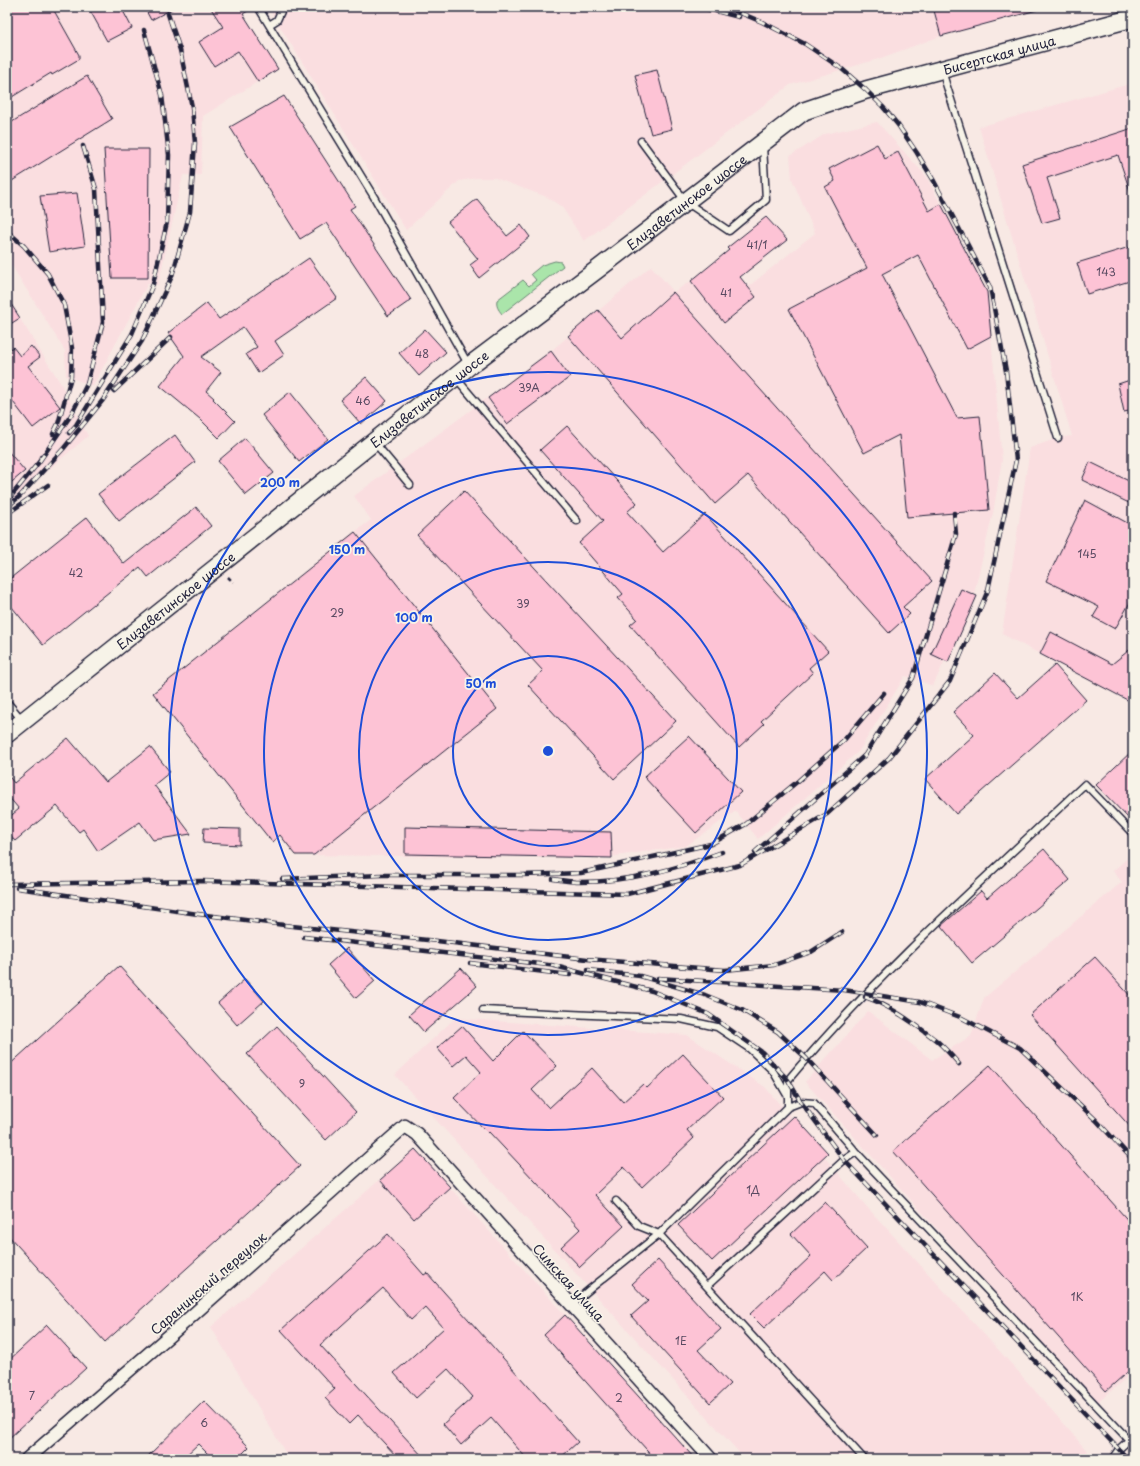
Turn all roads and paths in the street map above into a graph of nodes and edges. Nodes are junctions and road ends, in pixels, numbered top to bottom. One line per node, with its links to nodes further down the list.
1 (258, 7): 4 (lane)
2 (283, 7): 4 (lane)
3 (1133, 18): 5 (main road, Бисертская улица)
4 (269, 25): 10 (lane)
5 (941, 70): 6 (main road, Бисертская улица); 12 (lane)
6 (866, 90): 8 (main road, Елизаветинское шоссе)
7 (641, 141): 9 (lane)
8 (763, 142): 9 (main road, Елизаветинское шоссе); 9 (lane)
9 (686, 202): 10 (main road, Елизаветинское шоссе)
10 (469, 366): 11 (main road, Елизаветинское шоссе)
11 (455, 377): 13 (main road, Елизаветинское шоссе); 15 (lane)
12 (1058, 438)
13 (374, 442): 14 (lane); 17 (main road, Елизаветинское шоссе)
14 (410, 485)
15 (577, 521)
16 (7, 702): 17 (lane)
17 (23, 721): 18 (main road, Елизаветинское шоссе)
18 (7, 734)
19 (1133, 834): 21 (lane)
20 (482, 1010): 21 (lane)
21 (788, 1097): 22 (lane)
22 (788, 1107): 24 (lane); 26 (lane)
23 (405, 1126): 28 (street, Симская улица); 30 (street, Саранинский переулок)
24 (856, 1152): 27 (lane); 29 (lane)
25 (616, 1201): 26 (lane)
26 (659, 1234): 27 (lane); 28 (lane)
27 (707, 1286): 32 (lane)
28 (571, 1306): 31 (street, Симская улица)
29 (1131, 1438): 33 (lane)
30 (27, 1459)
31 (711, 1459)
32 (864, 1459)
33 (1112, 1459)

